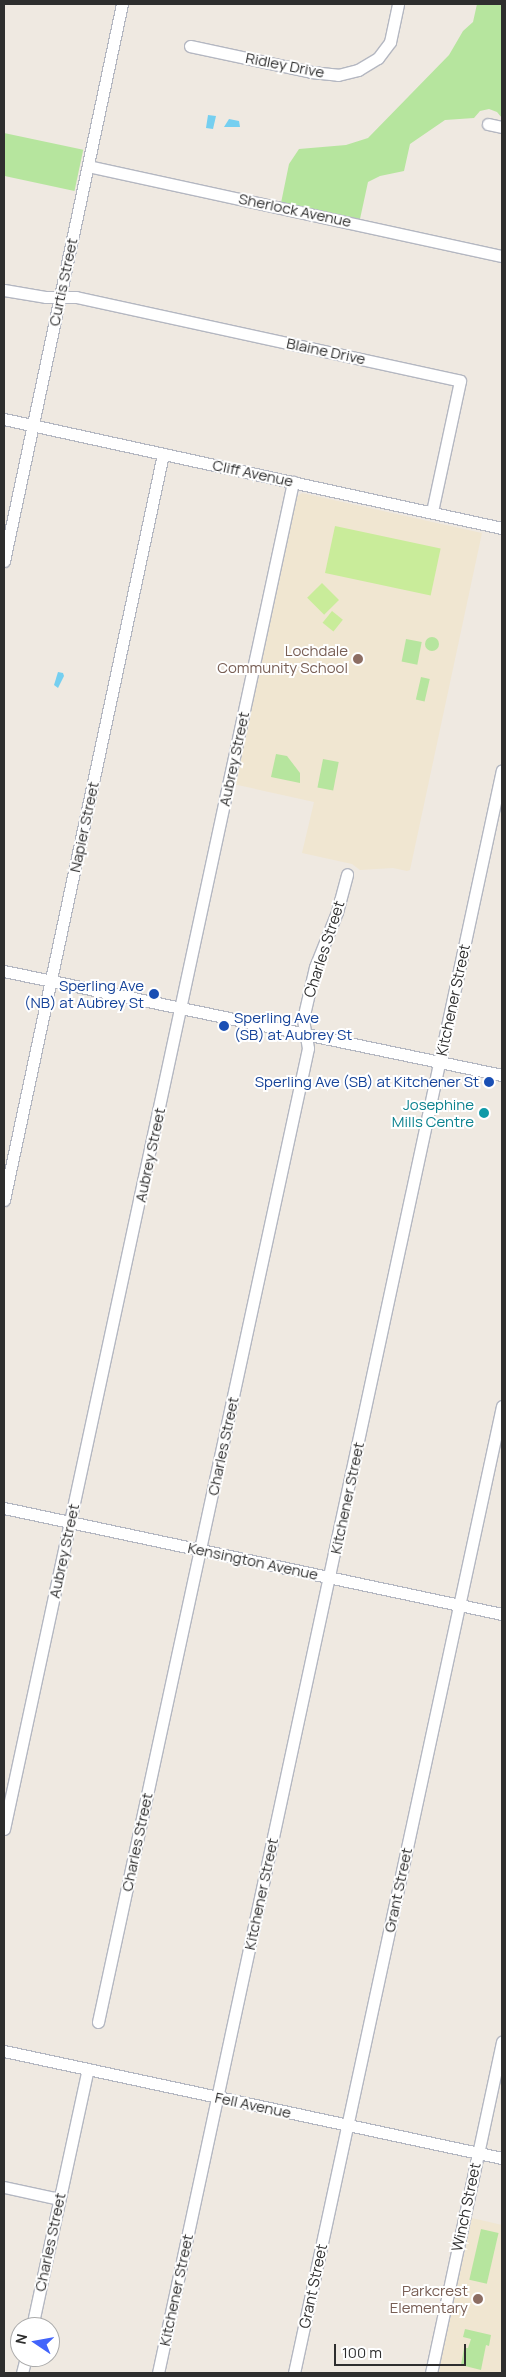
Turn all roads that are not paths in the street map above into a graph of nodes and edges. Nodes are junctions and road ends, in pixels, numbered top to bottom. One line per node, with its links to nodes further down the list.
1 (122, 4): 6 (street, Curtis Street)
2 (398, 4): 3 (street, Ridley Drive)
3 (190, 46)
4 (488, 124): 5 (street)
5 (502, 127)
6 (88, 166): 7 (street, Sherlock Avenue); 9 (street, Curtis Street)
7 (502, 256)
8 (4, 290): 9 (street)
9 (60, 297): 11 (street, Curtis Street); 14 (street, Blaine Drive)
10 (4, 419): 11 (street, Cliff Avenue)
11 (32, 426): 12 (street, Cliff Avenue); 16 (street, Curtis Street)
12 (163, 454): 13 (street, Cliff Avenue); 20 (street, Napier Street)
13 (294, 482): 14 (street, Cliff Avenue); 21 (street, Aubrey Street)
14 (432, 512): 15 (street, Cliff Avenue)
15 (502, 528)
16 (4, 561)
17 (502, 770): 23 (street, Kitchener Street)
18 (347, 874): 22 (street, Charles Street)
19 (4, 971): 20 (street)
20 (50, 980): 21 (street); 25 (street, Napier Street)
21 (182, 1007): 22 (street); 28 (street, Aubrey Street)
22 (305, 1034): 23 (street); 29 (street, Charles Street)
23 (440, 1062): 24 (street); 30 (street, Kitchener Street)
24 (502, 1075)
25 (4, 1200)
26 (502, 1406): 31 (street, Grant Street)
27 (4, 1508): 28 (street, Kensington Avenue)
28 (70, 1522): 29 (street, Kensington Avenue); 33 (street, Aubrey Street)
29 (200, 1551): 30 (street, Kensington Avenue); 34 (street, Charles Street)
30 (330, 1578): 31 (street, Kensington Avenue); 38 (street, Kitchener Street)
31 (459, 1605): 32 (street, Kensington Avenue); 39 (street, Grant Street)
32 (502, 1614)
33 (4, 1829)
34 (98, 2022)
35 (502, 2042): 40 (street, Winch Street)
36 (4, 2051): 37 (street, Fell Avenue)
37 (88, 2069): 38 (street, Fell Avenue); 43 (street, Charles Street)
38 (218, 2097): 39 (street, Fell Avenue); 45 (street, Kitchener Street)
39 (348, 2125): 40 (street, Fell Avenue); 46 (street, Grant Street)
40 (477, 2153): 41 (street, Fell Avenue); 47 (street, Winch Street)
41 (502, 2158)
42 (4, 2187): 43 (street)
43 (59, 2199): 44 (street, Charles Street)
44 (34, 2317)
45 (158, 2373)
46 (294, 2373)
47 (431, 2373)

